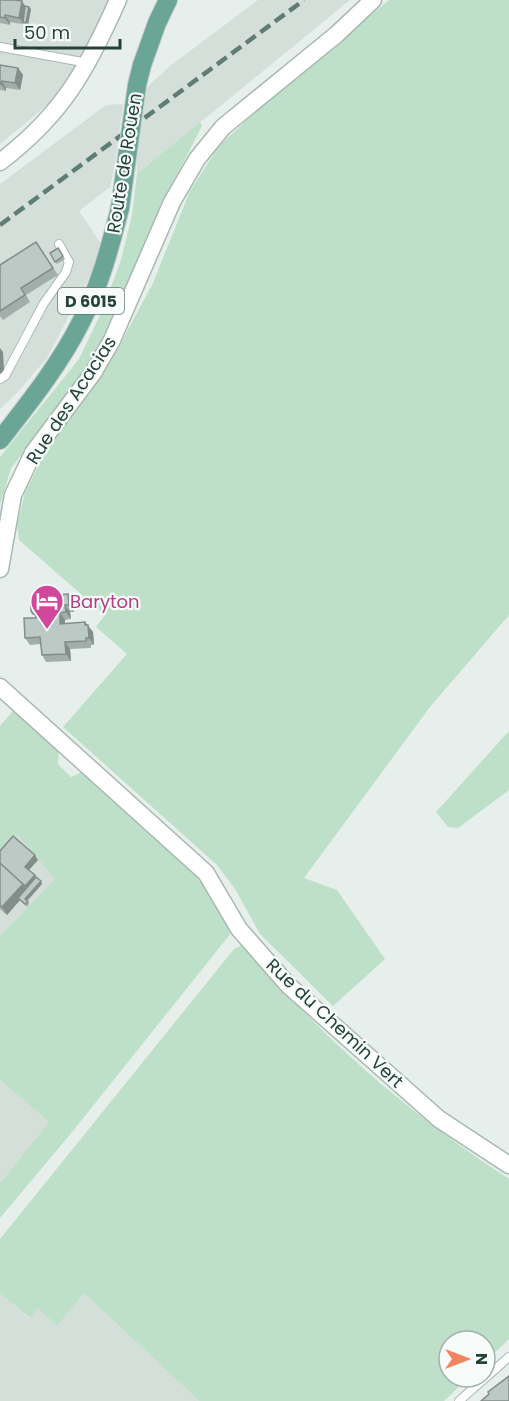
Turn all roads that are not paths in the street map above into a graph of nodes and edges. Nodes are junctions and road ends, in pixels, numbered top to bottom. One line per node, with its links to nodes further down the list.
1 (118, 0): 5 (street)
2 (168, 0): 9 (main road, Route de Rouen / D 6015, bridge)
3 (373, 0): 12 (street, Rue des Acacias)
4 (0, 47): 5 (lane)
5 (88, 63): 6 (street)
6 (0, 162)
7 (59, 244): 8 (lane)
8 (0, 380)
9 (40, 386): 10 (main road, Route de Rouen / D 6015); 11 (main road, Route de Rouen / D 6015)
10 (0, 428)
11 (0, 440)
12 (0, 569)
13 (0, 687): 14 (street, Rue du Chemin Vert)
14 (509, 1165)
15 (509, 1357): 16 (lane)
16 (459, 1401)

